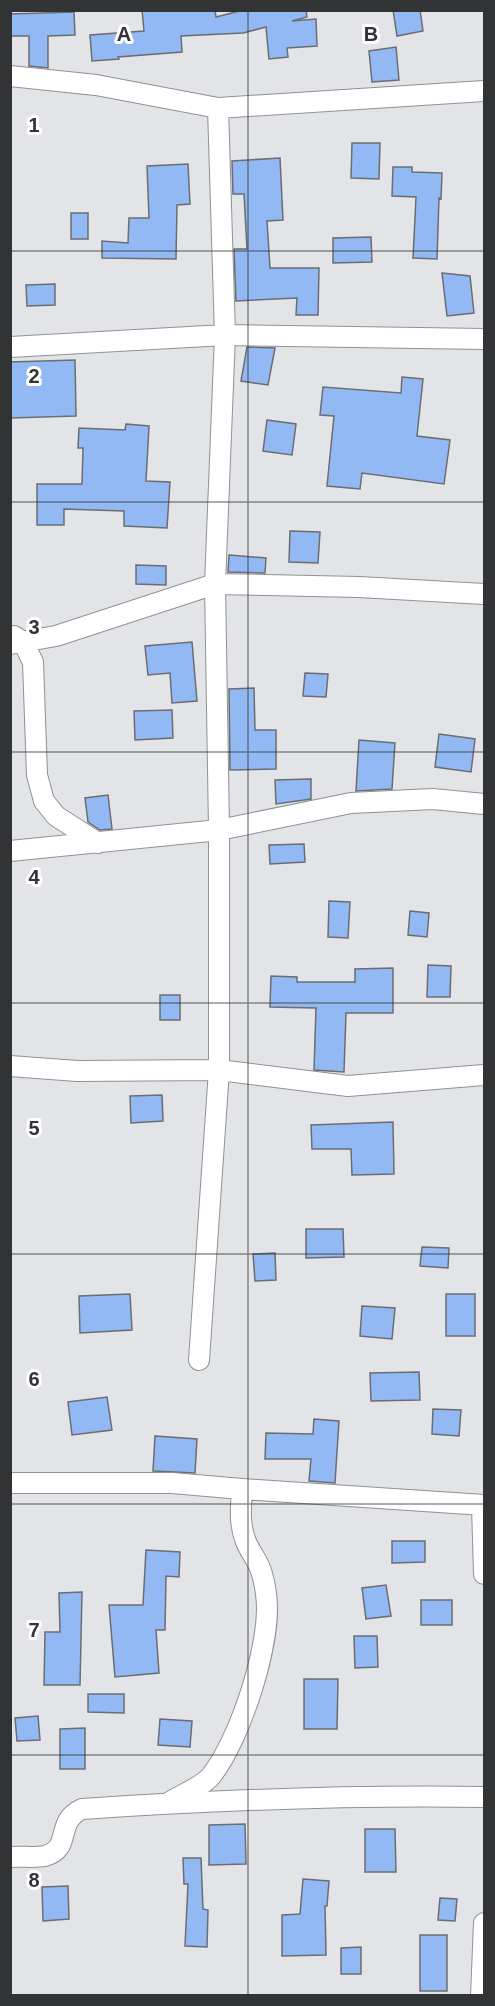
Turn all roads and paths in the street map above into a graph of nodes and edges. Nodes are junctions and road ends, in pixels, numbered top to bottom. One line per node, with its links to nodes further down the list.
1 (10, 76): 3 (street)
2 (484, 91): 3 (street)
3 (218, 108): 4 (street)
4 (225, 335): 5 (street); 6 (street); 7 (street)
5 (484, 339)
6 (10, 346)
7 (215, 584): 8 (street); 9 (street); 11 (street)
8 (484, 594)
9 (15, 640): 12 (street)
10 (484, 804): 11 (street)
11 (219, 830): 12 (street); 15 (street)
12 (98, 843): 13 (street)
13 (10, 851)
14 (10, 1066): 15 (street)
15 (219, 1070): 16 (street); 17 (street)
16 (484, 1075)
17 (199, 1360)
18 (10, 1483): 19 (street)
19 (242, 1489): 20 (street); 23 (street)
20 (483, 1505): 21 (street)
21 (484, 1574)
22 (484, 1797): 23 (street)
23 (166, 1804): 24 (street)
24 (10, 1857)
25 (484, 1923): 26 (street)
26 (481, 1995)

